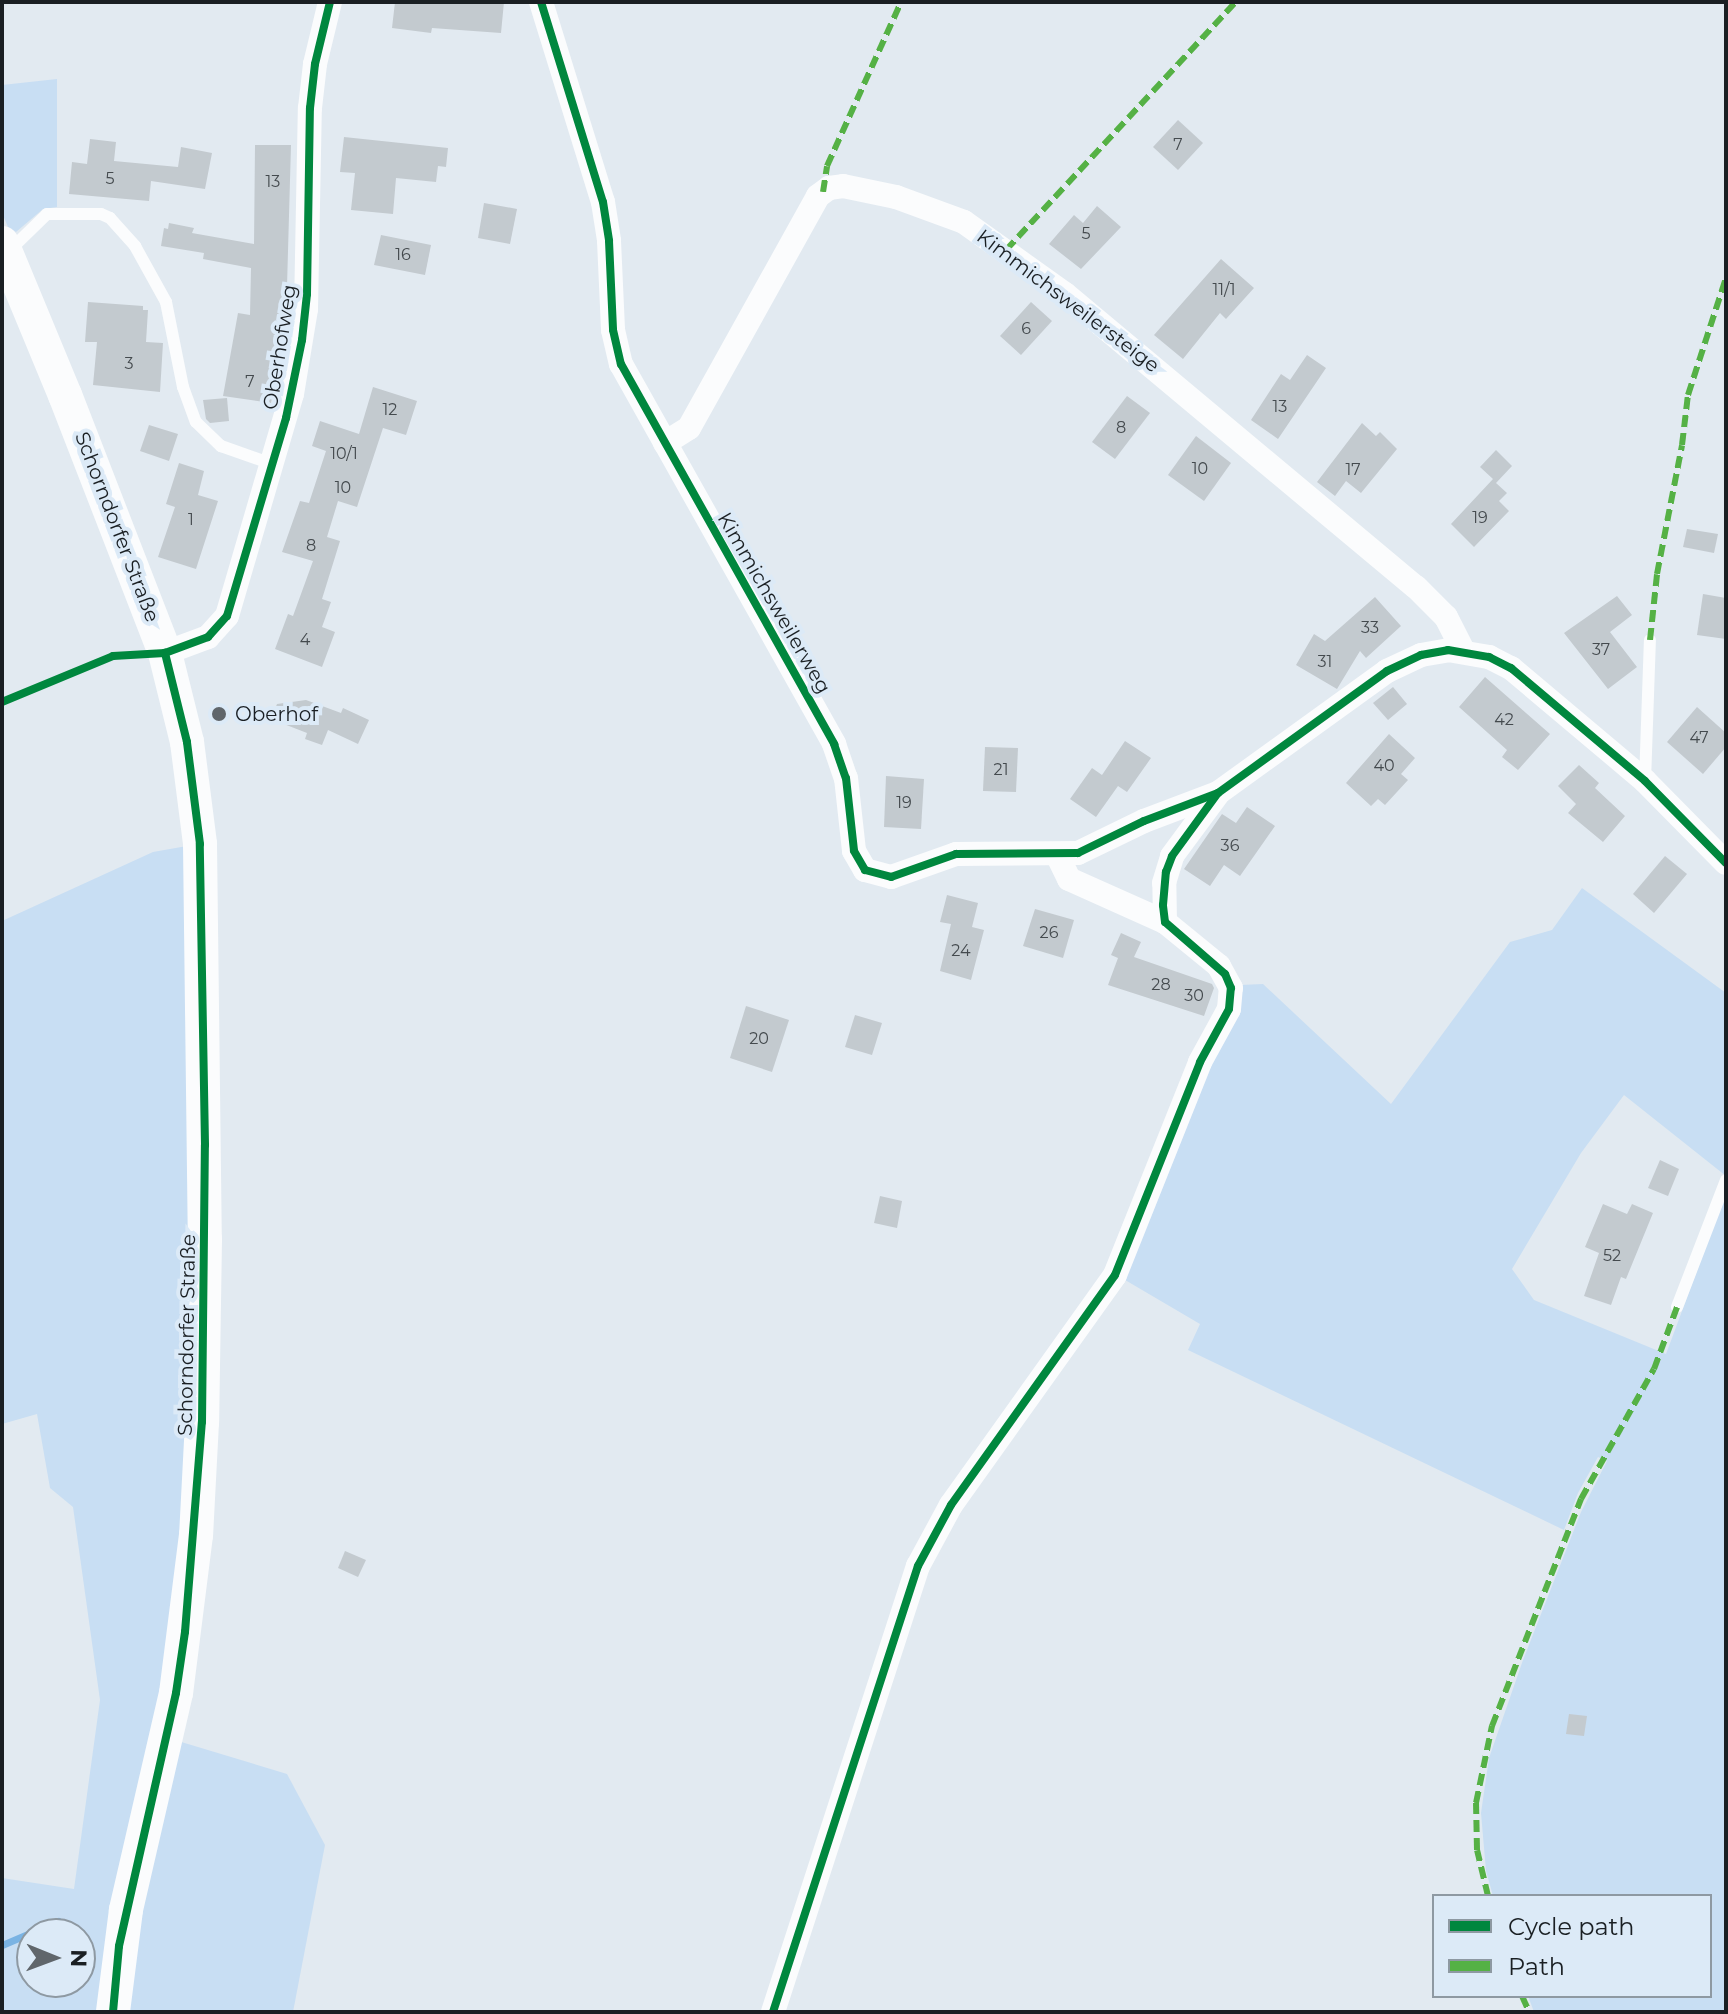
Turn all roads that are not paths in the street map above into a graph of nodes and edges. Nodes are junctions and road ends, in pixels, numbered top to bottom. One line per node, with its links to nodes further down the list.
1 (330, 2): 5 (street, Oberhofweg)
2 (541, 2): 4 (street, Kimmichsweilerweg)
3 (4, 248): 5 (lane); 8 (main road, Schorndorfer Straße)
4 (665, 443): 7 (street, Kimmichsweilersteige); 11 (street, Kimmichsweilerweg)
5 (272, 464): 8 (street, Oberhofweg)
6 (1650, 640): 9 (lane)
7 (1463, 651): 9 (street, Kimmichsweilerweg); 10 (street, Kimmichsweilerweg)
8 (165, 653): 16 (main road, Schorndorfer Straße)
9 (1645, 781): 12 (street, Kimmichsweilerweg)
10 (1218, 793): 11 (street, Kimmichsweilerweg); 13 (street, Kimmichsweilerweg)
11 (1058, 856): 13 (street)
12 (1726, 863)
13 (1165, 922): 17 (street)
14 (1726, 1180): 15 (lane)
15 (1677, 1307)
16 (113, 2012)
17 (773, 2012)

